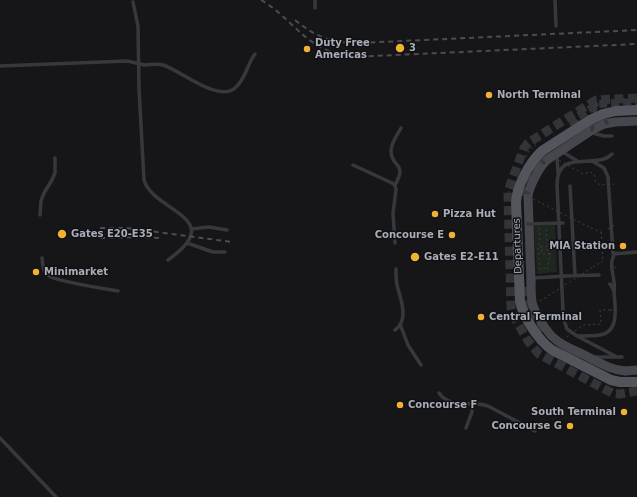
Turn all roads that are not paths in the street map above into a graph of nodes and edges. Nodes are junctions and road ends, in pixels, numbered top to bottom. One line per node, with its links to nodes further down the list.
1 (315, 0): 4 (lane)
2 (555, 0): 5 (lane)
3 (133, 2): 7 (lane)
4 (315, 8)
5 (556, 26)
6 (255, 54): 7 (lane)
7 (139, 63): 8 (lane); 33 (lane)
8 (0, 66)
9 (596, 105): 11 (lane, bridge)
10 (637, 110): 11 (main road, Departures, bridge)
11 (599, 115): 12 (main road, Departures); 14 (main road, Departures); 14 (lane, bridge); 20 (main road, Departures, bridge)
12 (637, 121)
13 (401, 128): 27 (lane)
14 (592, 132): 15 (lane); 20 (main road, Departures)
15 (612, 136)
16 (563, 152): 22 (lane)
17 (612, 154): 21 (lane)
18 (556, 157): 24 (lane)
19 (55, 158): 30 (lane)
20 (540, 160): 29 (main road, Departures, bridge)
21 (591, 160): 22 (lane); 25 (lane)
22 (577, 161): 24 (lane)
23 (353, 165): 27 (lane)
24 (558, 173): 53 (lane)
25 (608, 177): 26 (lane); 39 (lane)
26 (613, 179)
27 (395, 185): 36 (lane)
28 (570, 186): 31 (lane)
29 (520, 191): 32 (main road, Departures); 49 (main road, Departures, bridge)
30 (40, 215)
31 (572, 222): 32 (lane, bridge); 44 (lane)
32 (528, 224): 45 (main road, Departures)
33 (191, 229): 34 (lane); 35 (lane)
34 (226, 230)
35 (187, 243): 37 (lane); 41 (lane)
36 (394, 244)
37 (225, 252)
38 (637, 252): 39 (lane)
39 (612, 254): 48 (lane)
40 (42, 258): 47 (lane)
41 (168, 260)
42 (396, 269): 51 (lane)
43 (599, 275): 44 (lane)
44 (575, 276): 45 (lane, bridge)
45 (531, 278): 50 (main road, Departures, bridge)
46 (610, 284): 48 (lane)
47 (118, 291)
48 (614, 292): 53 (lane)
49 (517, 304): 50 (lane, bridge); 55 (main road, Departures, bridge)
50 (534, 304): 54 (main road, Departures, bridge)
51 (400, 324): 52 (lane); 59 (lane)
52 (395, 330)
53 (577, 336): 56 (lane)
54 (553, 337): 55 (lane, bridge); 58 (main road, Departures, bridge)
55 (543, 350): 58 (main road, Departures, bridge)
56 (615, 356)
57 (622, 357): 58 (lane, bridge)
58 (587, 360): 60 (main road, Departures, bridge); 63 (main road, Departures, bridge)
59 (421, 365)
60 (620, 370): 61 (main road, Departures); 63 (lane, bridge)
61 (637, 370)
62 (637, 382): 63 (main road, Departures, bridge)
63 (622, 386)
64 (439, 393): 65 (lane)
65 (472, 404): 66 (lane); 67 (lane)
66 (466, 428)
67 (535, 431)
68 (0, 438): 69 (lane)
69 (56, 497)

